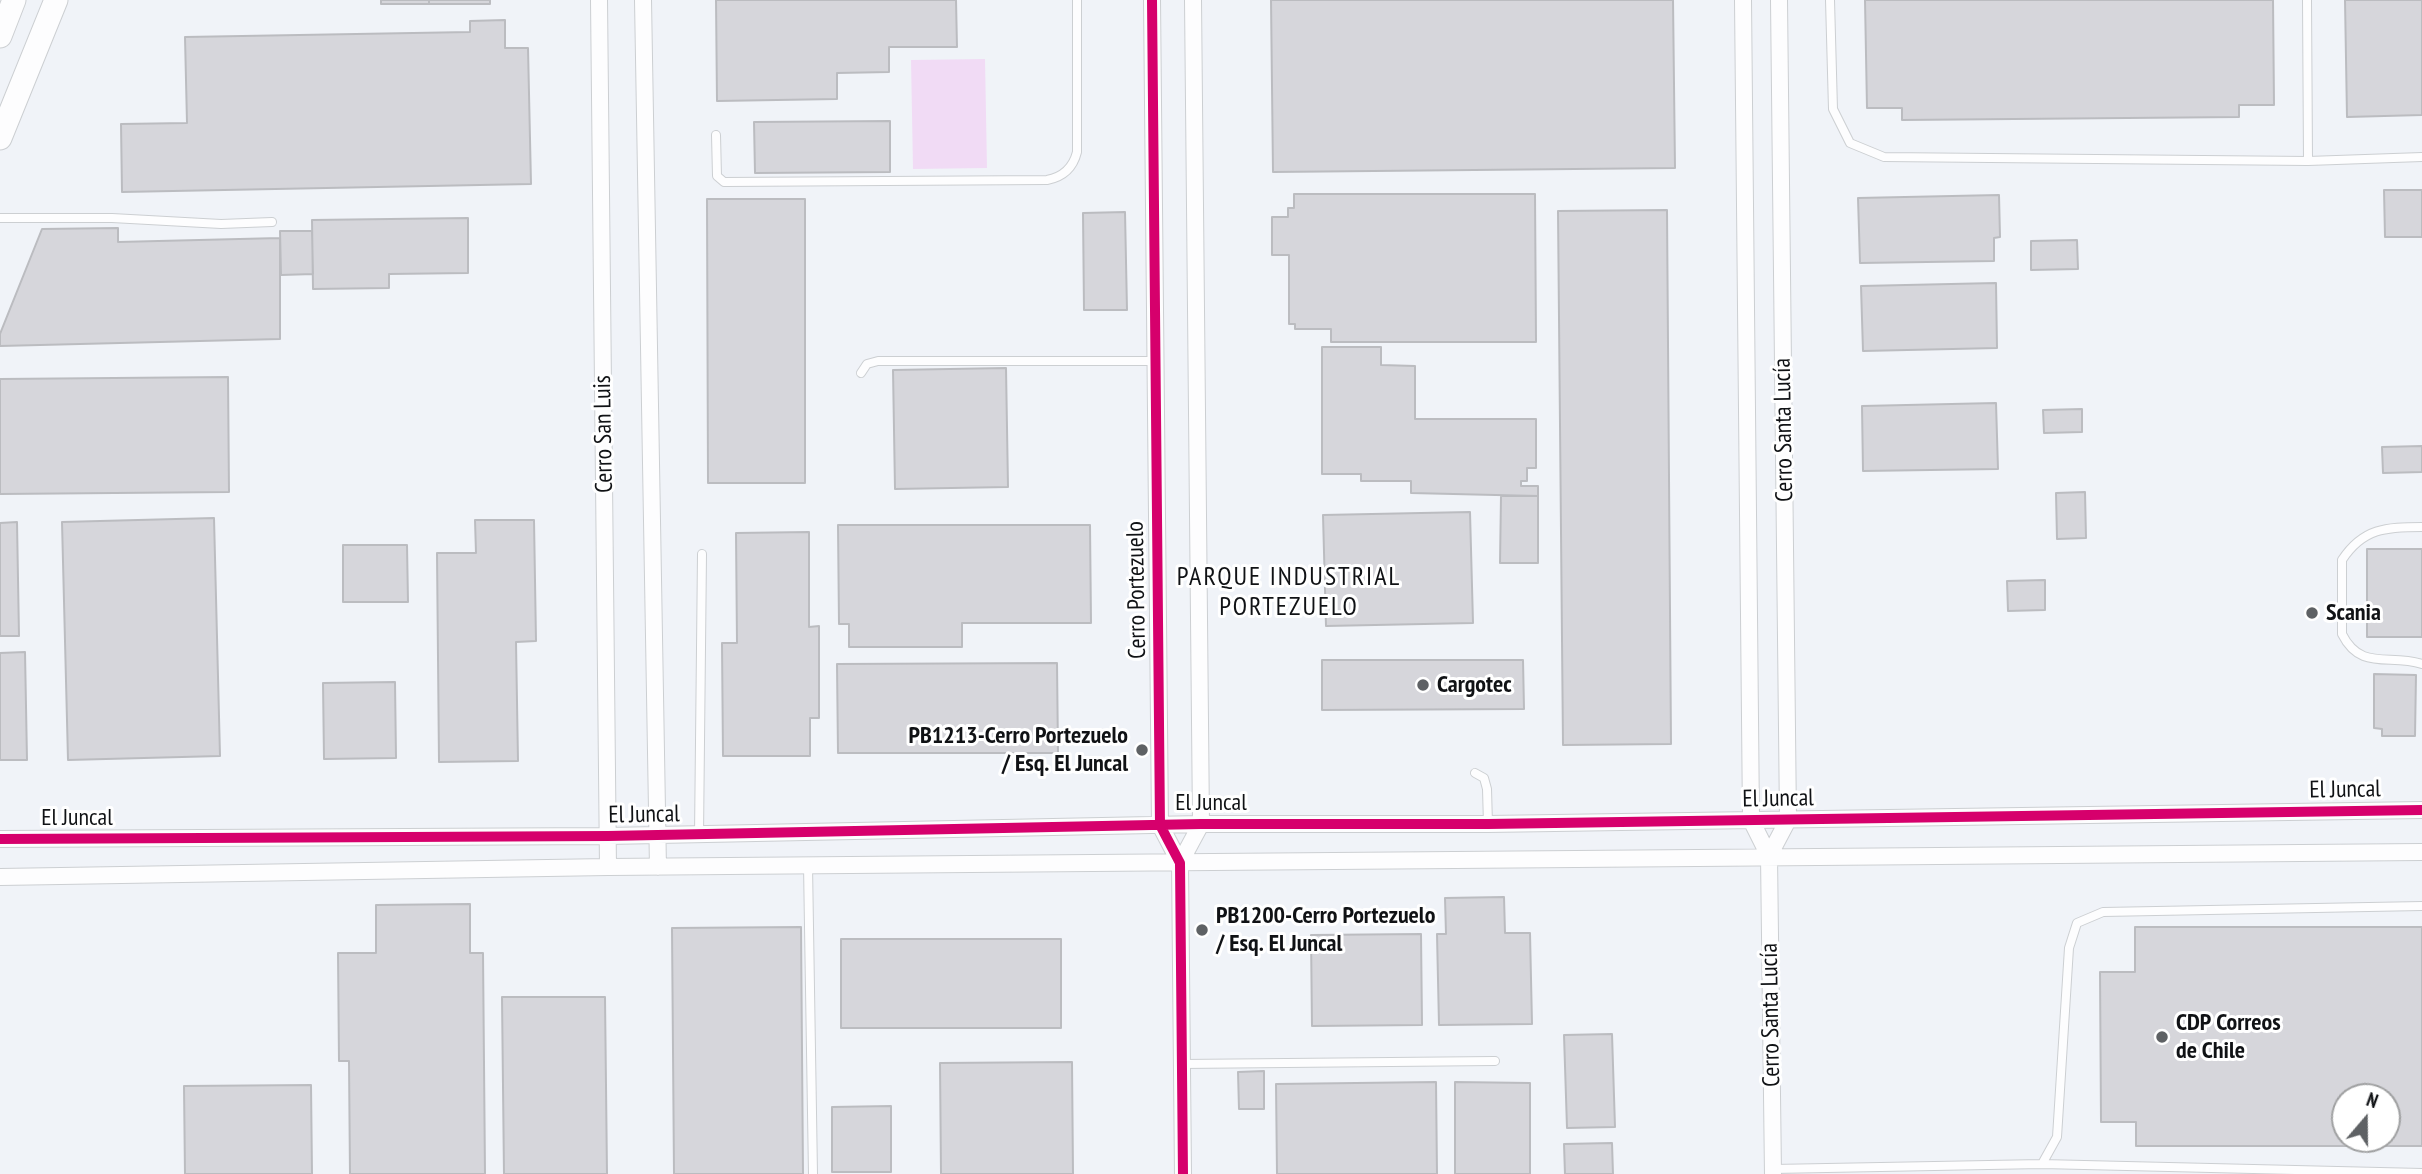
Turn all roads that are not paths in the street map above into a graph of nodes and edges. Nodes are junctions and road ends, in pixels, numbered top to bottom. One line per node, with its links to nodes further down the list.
1 (14, 0): 12 (street)
2 (56, 0): 14 (street)
3 (599, 0): 33 (street, Cerro San Luis)
4 (643, 0): 31 (street, Cerro San Luis)
5 (1077, 0): 13 (lane)
6 (1152, 0): 19 (street, Cerro Portezuelo)
7 (1192, 0): 28 (street, Cerro Portezuelo)
8 (1743, 0): 26 (street, Cerro Santa Lucía)
9 (1779, 0): 27 (street, Cerro Santa Lucía)
10 (1830, 0): 16 (lane)
11 (2307, 0): 16 (lane)
12 (0, 36)
13 (716, 135)
14 (0, 138)
15 (2422, 157): 16 (lane)
16 (2308, 161)
17 (0, 218): 18 (lane)
18 (272, 222)
19 (1156, 361): 20 (lane); 30 (street, Cerro Portezuelo)
20 (860, 373)
21 (2422, 527): 23 (lane)
22 (702, 554): 32 (lane)
23 (2422, 664)
24 (1475, 773): 29 (lane)
25 (2422, 810): 27 (street, El Juncal)
26 (1751, 820): 27 (street, El Juncal); 29 (street, El Juncal); 36 (street, Cerro Santa Lucía)
27 (1788, 820): 36 (street, Cerro Santa Lucía)
28 (1201, 824): 29 (street, El Juncal); 30 (street, El Juncal); 37 (street, Cerro Portezuelo)
29 (1488, 824)
30 (1160, 825): 32 (street, El Juncal); 37 (street, Cerro Portezuelo)
31 (657, 835): 32 (street, El Juncal); 33 (street, El Juncal); 40 (street, Cerro San Luis)
32 (699, 835)
33 (608, 836): 34 (street, El Juncal); 39 (street, Cerro San Luis)
34 (0, 839)
35 (2422, 852): 36 (street)
36 (1769, 856): 37 (street); 46 (street, Cerro Santa Lucía)
37 (1180, 863): 38 (street); 44 (street, Cerro Portezuelo)
38 (808, 865): 40 (street); 48 (lane)
39 (608, 867): 40 (street); 41 (street)
40 (658, 867)
41 (0, 877)
42 (2422, 906): 45 (lane)
43 (1495, 1060): 44 (lane)
44 (1182, 1064): 49 (street, Cerro Portezuelo)
45 (2042, 1164): 46 (lane); 47 (lane)
46 (1773, 1172)
47 (2422, 1173)
48 (813, 1174)
49 (1183, 1174)

